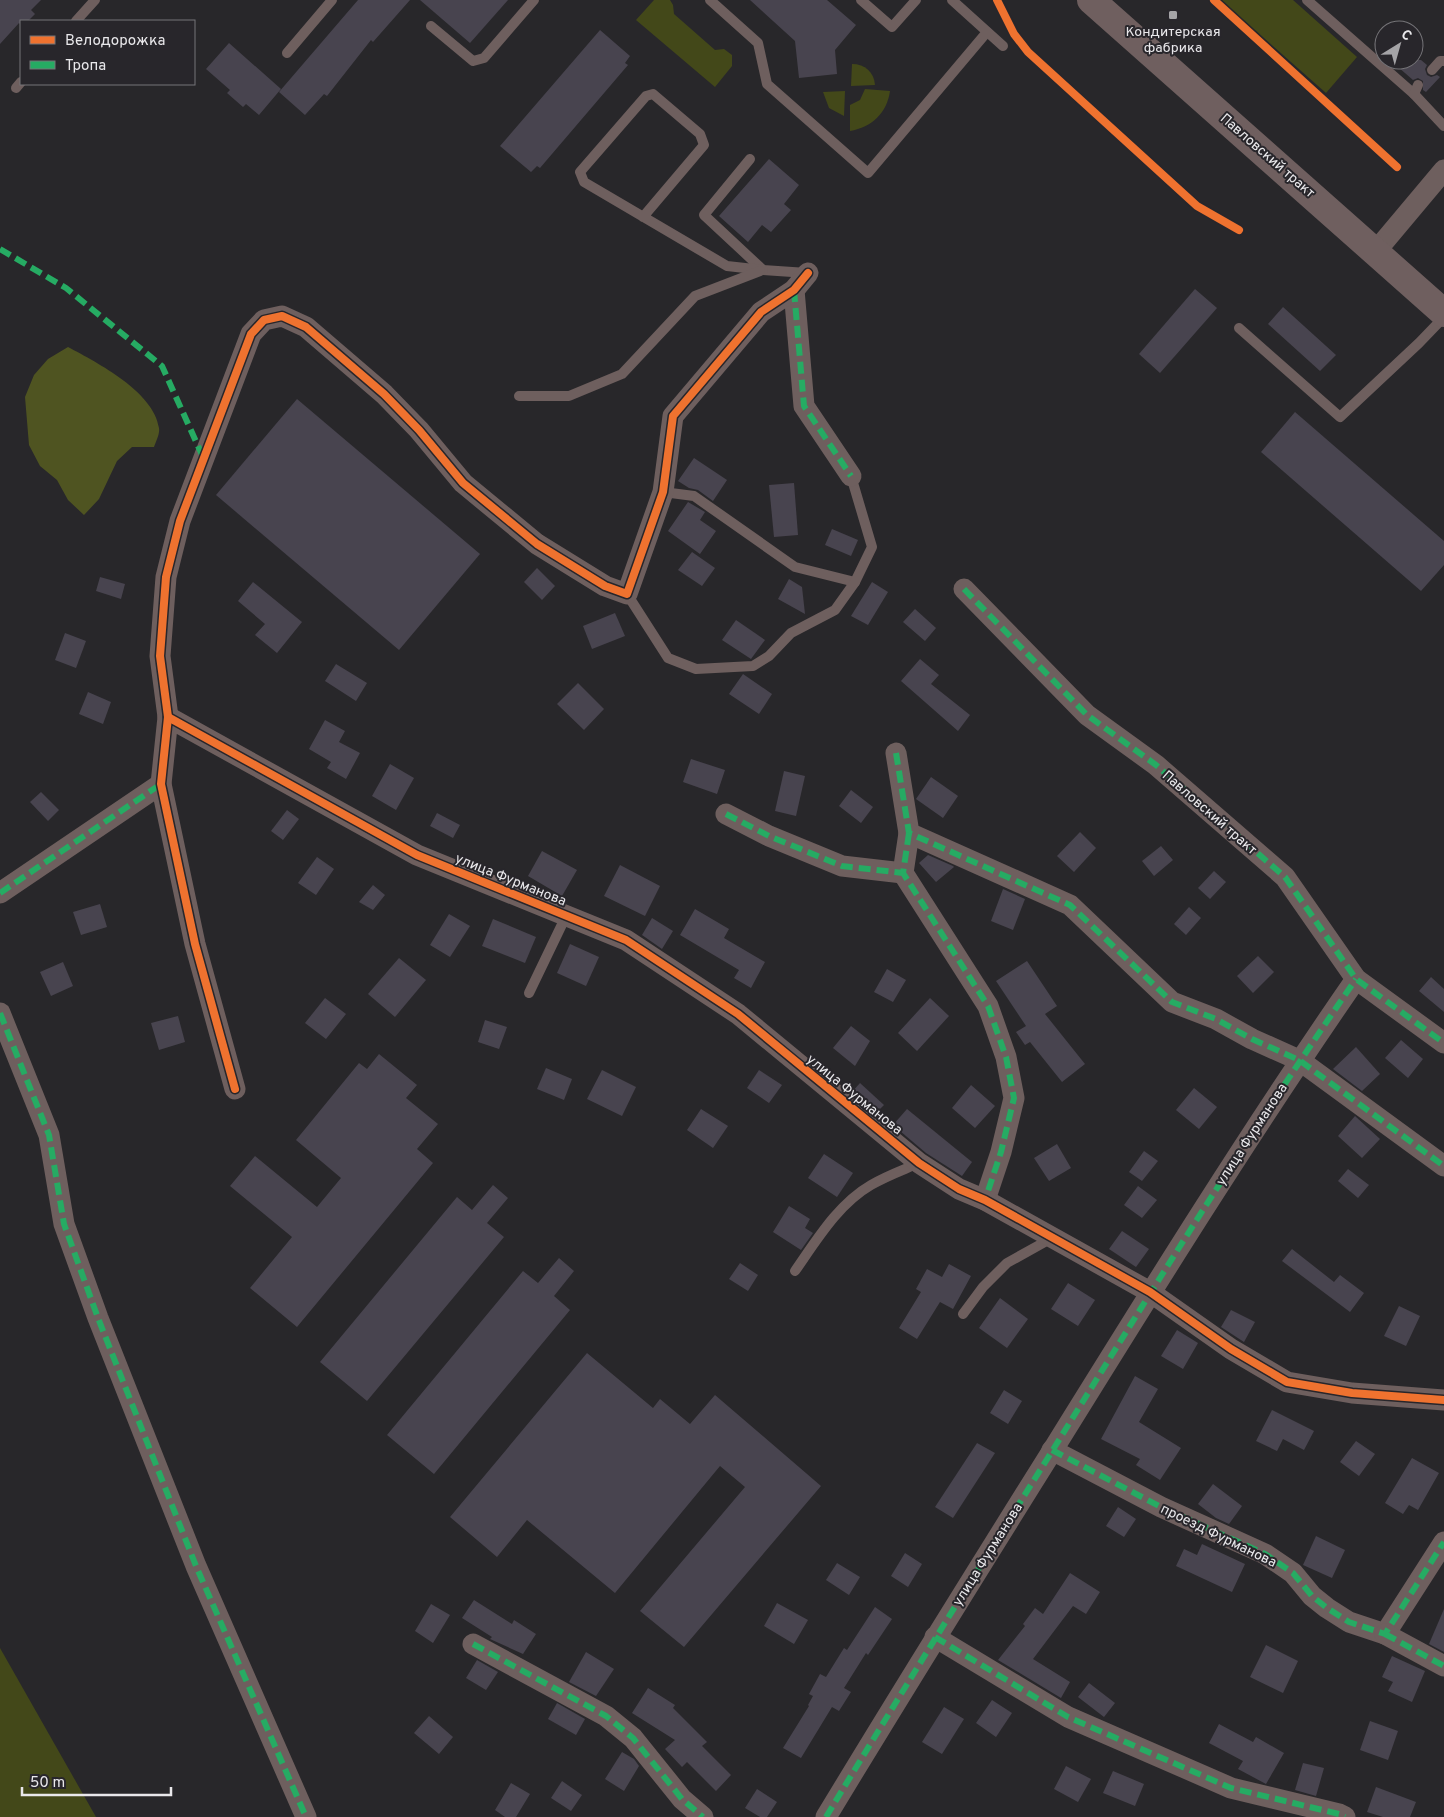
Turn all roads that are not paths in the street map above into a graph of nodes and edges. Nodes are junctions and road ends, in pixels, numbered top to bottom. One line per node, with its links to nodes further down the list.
1 (95, 0): 10 (lane)
2 (332, 0): 14 (lane)
3 (534, 0): 11 (lane)
4 (710, 0): 12 (lane)
5 (861, 0): 6 (lane)
6 (916, 0)
7 (952, 0): 12 (lane)
8 (1091, 0): 21 (main road, Павловский тракт)
9 (1307, 0): 17 (lane)
10 (77, 20)
11 (432, 26)
12 (988, 32): 13 (lane)
13 (1003, 46)
14 (287, 53)
15 (1444, 61): 16 (lane)
16 (1432, 70)
17 (1444, 126)
18 (750, 159): 22 (lane)
19 (1444, 170): 21 (street)
20 (643, 217): 20 (lane); 22 (lane)
21 (1376, 251): 24 (main road, Павловский тракт)
22 (763, 270): 23 (lane); 27 (lane)
23 (801, 281): 28 (street); 29 (street)
24 (1444, 312)
25 (1444, 316): 26 (lane)
26 (1240, 328)
27 (519, 396)
28 (851, 476): 30 (lane)
29 (663, 492): 30 (lane); 32 (street)
30 (855, 582): 32 (lane)
31 (964, 589): 41 (street, Павловский тракт)
32 (626, 594): 33 (street)
33 (168, 717): 35 (street); 40 (street, улица Фурманова)
34 (896, 753): 37 (street)
35 (161, 784): 39 (street); 46 (street)
36 (726, 814): 38 (street)
37 (909, 833): 38 (street); 45 (street)
38 (903, 873): 49 (street)
39 (0, 893)
40 (567, 914): 42 (lane); 47 (street, улица Фурманова)
41 (1356, 978): 44 (street, Павловский тракт); 45 (street, улица Фурманова)
42 (529, 993)
43 (0, 1013): 61 (street)
44 (1444, 1043)
45 (1299, 1060): 48 (street); 52 (street, улица Фурманова)
46 (235, 1089)
47 (919, 1163): 49 (street, улица Фурманова); 51 (lane)
48 (1444, 1166)
49 (985, 1200): 50 (street, улица Фурманова)
50 (1052, 1238): 52 (street, улица Фурманова); 53 (lane)
51 (795, 1271)
52 (1150, 1292): 54 (street); 55 (street, улица Фурманова)
53 (963, 1314)
54 (1444, 1400)
55 (1052, 1450): 57 (street, проезд Фурманова); 58 (street, улица Фурманова)
56 (1444, 1542): 57 (street)
57 (1385, 1634): 60 (street, проезд Фурманова)
58 (935, 1636): 63 (street, улица Фурманова); 64 (street)
59 (473, 1644): 62 (street)
60 (1444, 1666)
61 (306, 1817)
62 (703, 1817)
63 (826, 1817)
64 (1345, 1817)

